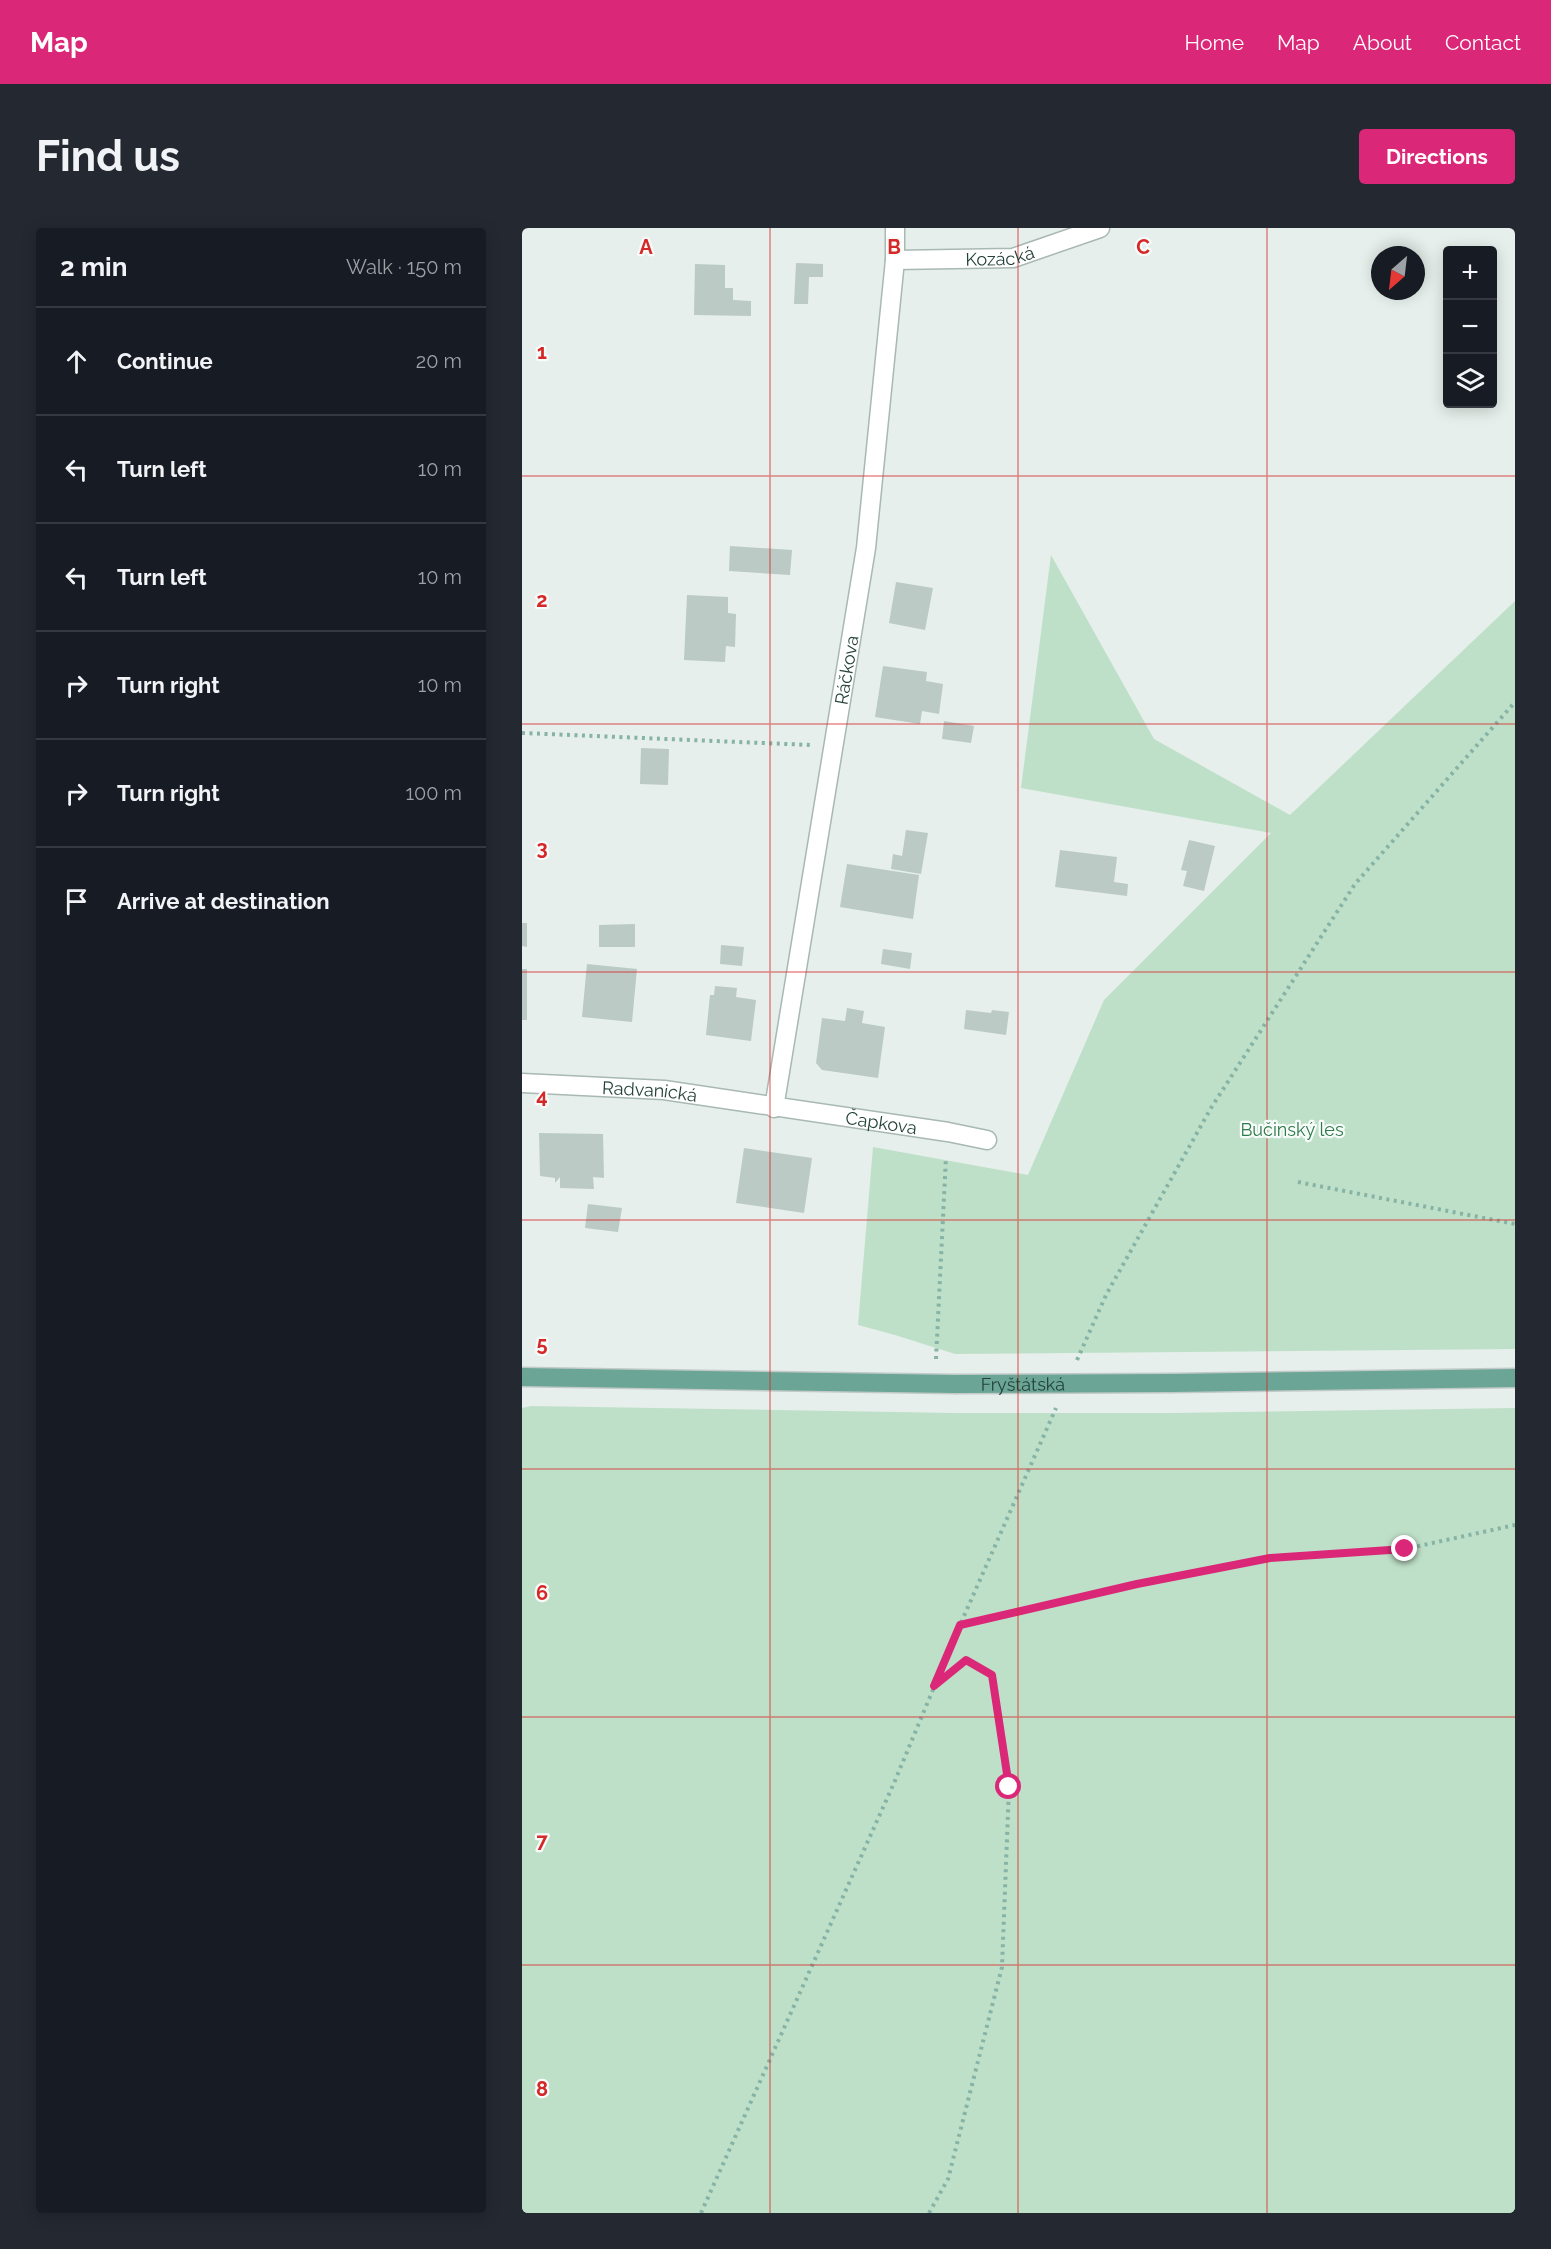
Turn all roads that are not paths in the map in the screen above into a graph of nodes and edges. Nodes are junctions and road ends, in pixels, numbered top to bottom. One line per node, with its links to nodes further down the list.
1 (895, 228): 3 (street, Ráčkova)
2 (1100, 228): 3 (street, Kozácká)
3 (895, 260): 5 (street, Ráčkova)
4 (522, 1083): 5 (street, Radvanická)
5 (774, 1108): 6 (street, Čapkova)
6 (987, 1140)
7 (527, 1377): 8 (main road, Fryštátská, bridge)
8 (1515, 1378)

